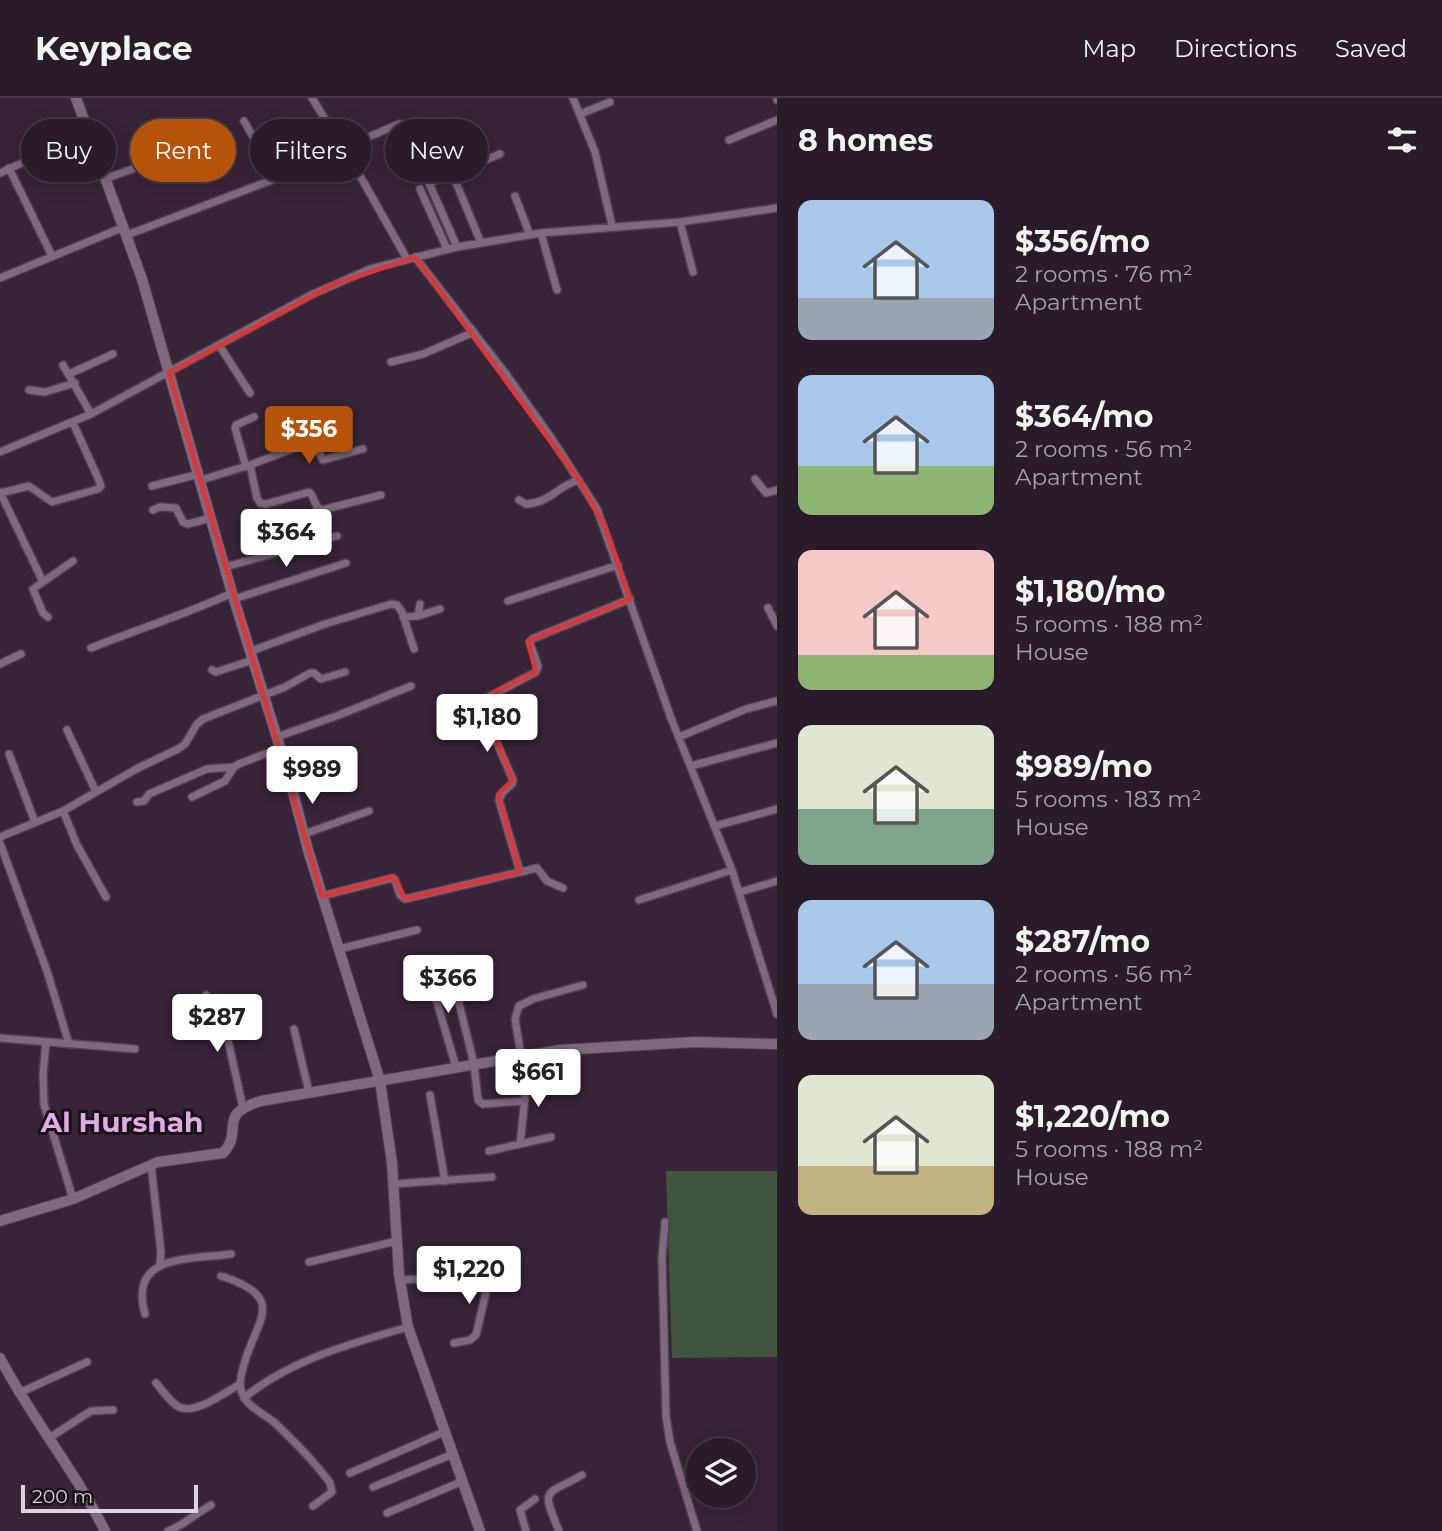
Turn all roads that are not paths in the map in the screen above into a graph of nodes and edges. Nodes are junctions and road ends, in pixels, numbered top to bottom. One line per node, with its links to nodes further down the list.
1 (76, 98): 6 (street)
2 (312, 98): 7 (street)
3 (573, 98): 5 (street)
4 (610, 102): 5 (street)
5 (580, 114): 24 (street)
6 (83, 119)
7 (325, 119)
8 (777, 120): 10 (street)
9 (244, 121): 25 (street)
10 (729, 140)
11 (500, 154): 12 (street)
12 (488, 159)
13 (21, 162): 14 (street)
14 (9, 168): 15 (street); 31 (street)
15 (0, 173)
16 (105, 182): 25 (street)
17 (363, 182): 32 (street)
18 (431, 182): 29 (street)
19 (456, 182): 28 (street)
20 (420, 189): 30 (street)
21 (514, 196): 27 (street)
22 (777, 208): 23 (street)
23 (680, 222): 24 (street); 33 (street)
24 (612, 226): 26 (street)
25 (125, 231): 31 (street); 41 (street)
26 (541, 233): 27 (street); 35 (street)
27 (530, 234): 28 (street)
28 (481, 243): 29 (street)
29 (457, 247): 30 (street)
30 (447, 249): 32 (street)
31 (52, 256): 34 (street)
32 (411, 258): 36 (street); 37 (street)
33 (692, 272)
34 (0, 278)
35 (557, 290)
36 (474, 332): 39 (street); 54 (street)
37 (219, 345): 41 (street); 45 (street)
38 (113, 354): 42 (street)
39 (391, 362)
40 (64, 365): 42 (street)
41 (169, 373): 46 (street); 52 (street)
42 (69, 374): 43 (street)
43 (75, 383): 44 (street); 46 (street)
44 (29, 390)
45 (250, 393)
46 (91, 414): 48 (street)
47 (254, 418): 51 (street)
48 (73, 423): 50 (street); 57 (street)
49 (363, 449): 51 (street)
50 (0, 452)
51 (248, 466): 52 (street); 58 (street)
52 (200, 477): 55 (street); 61 (street)
53 (755, 479): 56 (street)
54 (579, 480): 59 (street); 65 (street)
55 (152, 486)
56 (777, 490)
57 (0, 493): 67 (street)
58 (382, 495)
59 (519, 500)
60 (153, 510): 61 (street)
61 (212, 518): 66 (street)
62 (337, 536): 66 (street)
63 (73, 561): 67 (street)
64 (346, 563): 68 (street)
65 (618, 565): 69 (street); 70 (street)
66 (225, 567): 68 (street)
67 (43, 582): 75 (street)
68 (233, 596): 78 (street); 81 (street)
69 (630, 599): 90 (street); 108 (street)
70 (508, 601)
71 (421, 604): 74 (street)
72 (768, 608): 77 (street)
73 (440, 609): 74 (street)
74 (418, 616): 76 (street)
75 (48, 617)
76 (403, 617): 79 (street); 81 (street)
77 (777, 626)
78 (91, 648)
79 (414, 649)
80 (21, 654): 82 (street)
81 (252, 655): 83 (street); 86 (street)
82 (0, 664)
83 (212, 670)
84 (345, 672): 86 (street)
85 (411, 686): 89 (street)
86 (265, 696): 89 (street); 96 (street)
87 (777, 701): 90 (street)
88 (67, 730): 96 (street)
89 (277, 737): 92 (street)
90 (679, 737): 94 (street)
91 (777, 743): 94 (street)
92 (280, 748): 95 (street); 104 (street)
93 (9, 754): 102 (street)
94 (691, 766): 103 (street)
95 (234, 767): 97 (street); 98 (street)
96 (96, 792): 100 (street)
97 (192, 797)
98 (137, 802)
99 (777, 809): 103 (street)
100 (63, 811): 102 (street); 113 (street)
101 (369, 811): 104 (street)
102 (36, 822): 105 (street)
103 (715, 826): 107 (street)
104 (304, 834): 112 (street)
105 (0, 837)
106 (0, 843): 125 (street)
107 (732, 870): 111 (street); 114 (street)
108 (520, 872): 110 (street); 112 (street)
109 (777, 881): 111 (street)
110 (563, 888)
111 (740, 892): 121 (street)
112 (322, 896): 116 (street)
113 (106, 897)
114 (639, 900)
115 (417, 930): 116 (street)
116 (339, 949): 132 (street)
117 (448, 958): 129 (street)
118 (429, 975): 130 (street)
119 (583, 985): 128 (street)
120 (206, 995): 136 (street)
121 (777, 1014)
122 (294, 1029): 133 (street)
123 (0, 1038): 124 (street)
124 (46, 1042): 125 (street); 144 (street)
125 (69, 1044): 127 (street)
126 (777, 1044): 128 (street)
127 (135, 1049)
128 (521, 1056): 129 (street)
129 (474, 1064): 130 (street); 135 (street)
130 (456, 1067): 132 (street)
131 (528, 1070): 135 (street)
132 (380, 1082): 133 (street); 143 (street)
133 (309, 1092): 136 (street)
134 (430, 1095): 142 (street)
135 (525, 1101): 138 (street)
136 (243, 1108): 140 (street)
137 (551, 1137): 138 (street)
138 (520, 1144): 139 (street)
139 (489, 1151)
140 (151, 1165): 144 (street); 150 (street)
141 (492, 1177): 142 (street)
142 (445, 1181): 143 (street)
143 (394, 1184): 147 (street)
144 (73, 1199): 145 (street)
145 (0, 1221)
146 (666, 1222): 181 (street)
147 (397, 1241): 149 (street); 154 (street)
148 (231, 1254): 150 (street)
149 (309, 1262)
150 (160, 1264): 155 (street)
151 (506, 1274): 152 (street)
152 (490, 1275): 154 (street); 157 (street)
153 (222, 1276): 161 (street)
154 (400, 1280): 156 (street)
155 (145, 1314)
156 (408, 1327): 163 (street); 165 (street)
157 (454, 1343)
158 (0, 1358): 162 (street)
159 (87, 1362): 162 (street)
160 (156, 1383): 161 (street)
161 (240, 1384): 163 (street)
162 (19, 1392): 166 (street)
163 (244, 1398): 174 (street)
164 (113, 1410): 166 (street)
165 (444, 1432): 167 (street); 168 (street)
166 (49, 1438): 176 (street)
167 (453, 1454): 170 (street); 171 (street)
168 (350, 1473)
169 (582, 1475): 180 (street)
170 (463, 1481): 175 (street); 178 (street)
171 (373, 1487)
172 (535, 1499): 179 (street)
173 (211, 1505): 177 (street)
174 (313, 1506)
175 (387, 1513)
176 (105, 1531)
177 (167, 1531)
178 (480, 1531)
179 (526, 1531)
180 (559, 1531)
181 (697, 1531)

